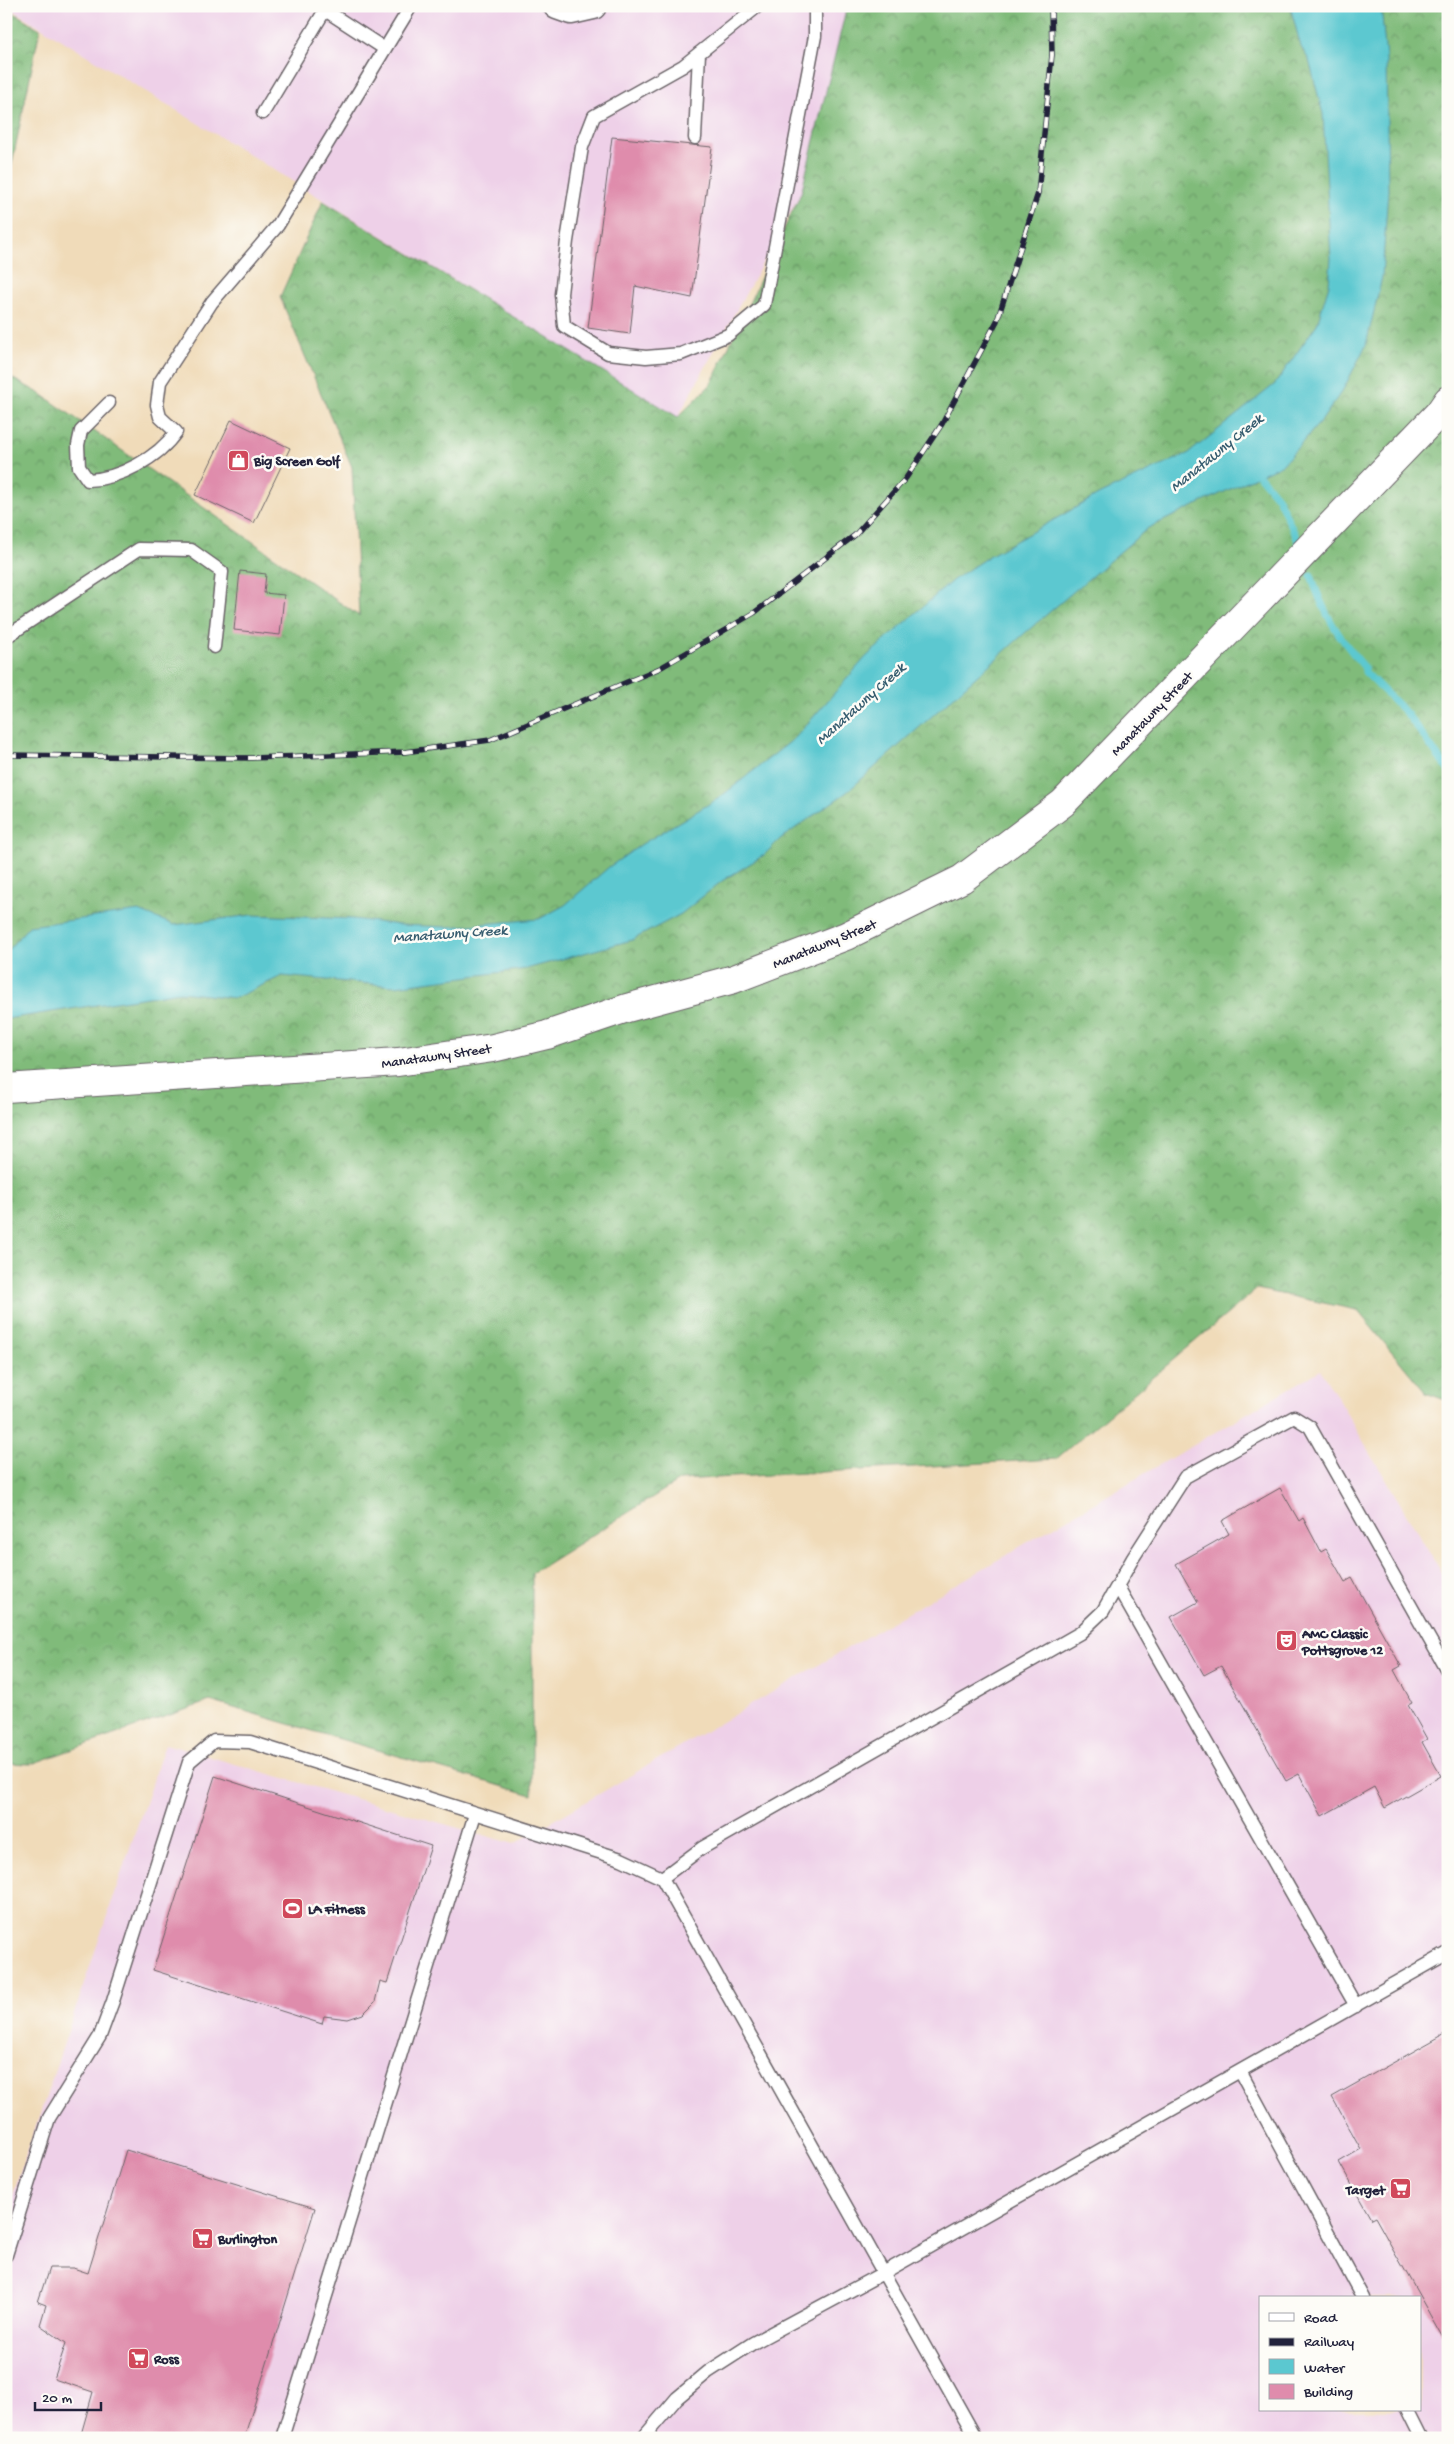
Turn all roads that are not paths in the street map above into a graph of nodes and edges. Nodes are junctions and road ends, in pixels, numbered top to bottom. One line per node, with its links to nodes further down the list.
1 (411, 6): 6 (lane)
2 (558, 6): 3 (street)
3 (592, 6)
4 (758, 6): 7 (lane)
5 (815, 6): 7 (lane)
6 (386, 48): 8 (lane); 11 (lane)
7 (700, 53): 9 (lane)
8 (263, 113)
9 (695, 138)
10 (1448, 400): 14 (street, Manatawny Street)
11 (109, 403)
12 (6, 637): 13 (lane)
13 (214, 647)
14 (6, 1088)
15 (1118, 1587): 16 (lane); 18 (lane); 20 (lane)
16 (1448, 1672)
17 (475, 1814): 18 (lane); 22 (lane); 27 (lane)
18 (662, 1878): 23 (lane)
19 (1448, 1953): 20 (lane)
20 (1356, 2006): 21 (lane)
21 (1240, 2072): 23 (lane); 24 (lane)
22 (6, 2255)
23 (883, 2273): 26 (lane); 28 (lane)
24 (1362, 2296)
25 (1407, 2412): 29 (lane)
26 (648, 2436)
27 (282, 2438)
28 (976, 2438)
29 (1420, 2438)

